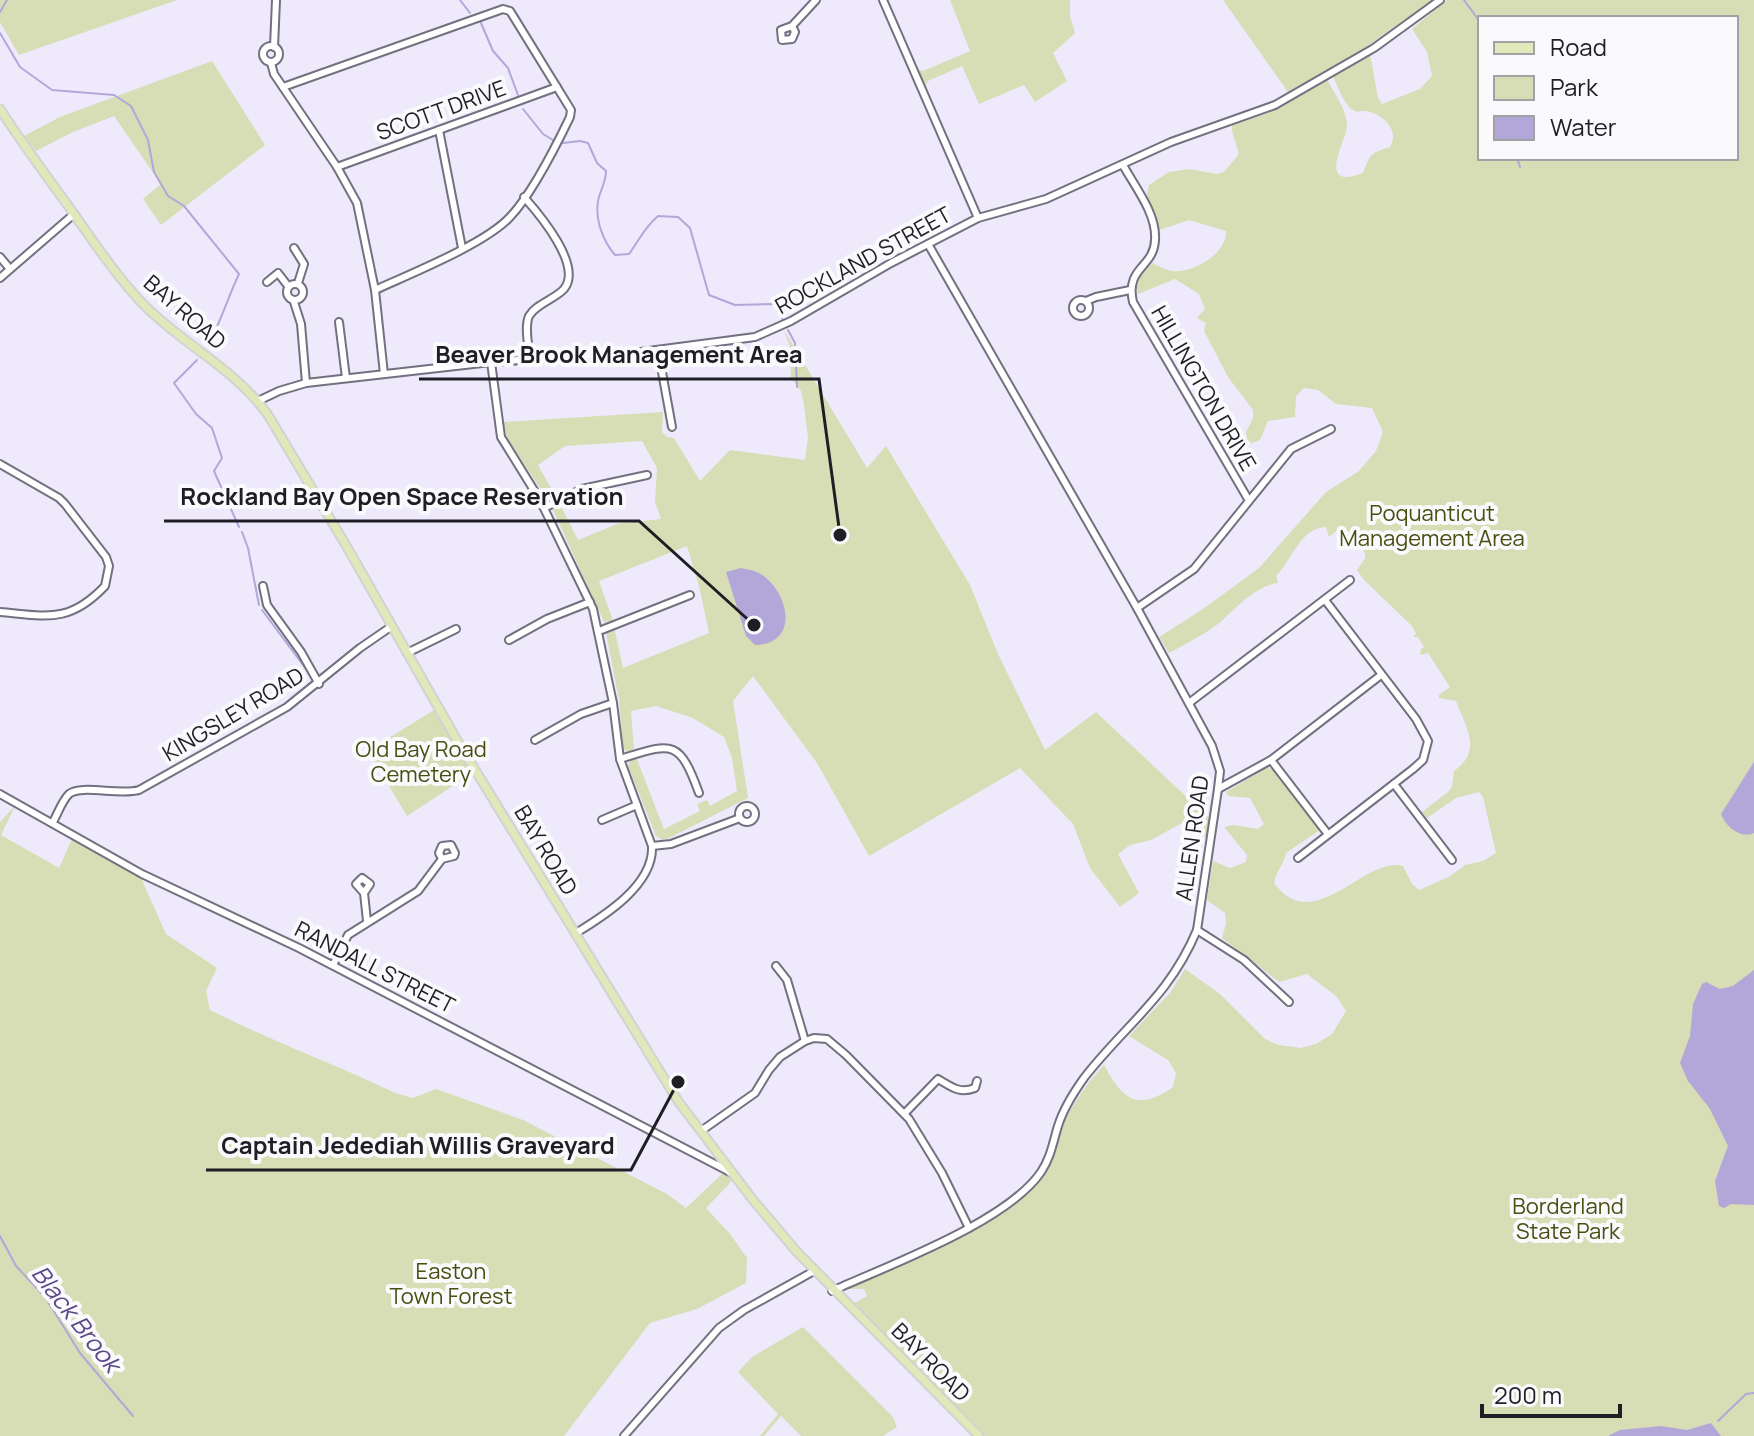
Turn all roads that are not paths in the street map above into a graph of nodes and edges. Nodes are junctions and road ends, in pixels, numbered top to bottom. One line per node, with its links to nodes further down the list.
1 (276, 0): 6 (street)
2 (816, 0): 5 (street)
3 (883, 0): 16 (street)
4 (1440, 0): 12 (street, ROCKLAND STREET)
5 (792, 26)
6 (274, 47): 7 (street); 7 (street)
7 (271, 63): 8 (street)
8 (283, 87): 9 (street); 13 (street)
9 (557, 87): 11 (street, SCOTT DRIVE); 14 (street)
10 (0, 109): 15 (main road, BAY ROAD)
11 (439, 130): 13 (street, SCOTT DRIVE); 19 (street)
12 (1123, 165): 16 (street, ROCKLAND STREET); 27 (street, HILLINGTON DRIVE)
13 (337, 167): 26 (street)
14 (524, 197): 19 (street); 32 (street)
15 (74, 214): 21 (street); 37 (main road, BAY ROAD)
16 (978, 218): 17 (street, ROCKLAND STREET)
17 (928, 244): 31 (street, ROCKLAND STREET); 49 (street, ALLEN ROAD)
18 (294, 248): 24 (street)
19 (462, 248): 26 (street)
20 (0, 257): 21 (street)
21 (10, 269): 22 (street)
22 (0, 278)
23 (267, 282): 25 (street)
24 (298, 283): 25 (street); 29 (street)
25 (288, 286): 29 (street)
26 (375, 290): 34 (street)
27 (1130, 290): 28 (street); 42 (street, HILLINGTON DRIVE)
28 (1086, 301)
29 (294, 302): 36 (street)
30 (339, 322): 35 (street)
31 (658, 350): 32 (street, ROCKLAND STREET); 38 (street)
32 (530, 360): 33 (street, ROCKLAND STREET)
33 (491, 362): 34 (street, ROCKLAND STREET); 43 (street)
34 (384, 374): 35 (street, ROCKLAND STREET)
35 (346, 378): 36 (street, ROCKLAND STREET)
36 (306, 383): 37 (street, ROCKLAND STREET)
37 (258, 401): 51 (main road, BAY ROAD)
38 (672, 427)
39 (1331, 429): 42 (street)
40 (0, 464): 50 (street)
41 (647, 475): 43 (street)
42 (1248, 499): 49 (street)
43 (544, 508): 48 (street)
44 (1350, 580): 47 (street)
45 (263, 586): 57 (street)
46 (690, 595): 53 (street)
47 (1325, 600): 56 (street); 59 (street)
48 (590, 602): 53 (street); 54 (street)
49 (1137, 608): 59 (street, ALLEN ROAD)
50 (0, 612)
51 (392, 626): 55 (main road, BAY ROAD); 57 (street, KINGSLEY ROAD)
52 (456, 629): 55 (street)
53 (599, 631): 58 (street)
54 (509, 640)
55 (407, 653): 79 (main road, BAY ROAD)
56 (1381, 675): 62 (street); 63 (street)
57 (319, 684): 70 (street, KINGSLEY ROAD)
58 (613, 703): 60 (street); 61 (street)
59 (1189, 703): 64 (street, ALLEN ROAD)
60 (535, 740)
61 (620, 759): 65 (street); 67 (street)
62 (1271, 760): 64 (street); 71 (street)
63 (1394, 784): 71 (street); 75 (street)
64 (1218, 789): 78 (street, ALLEN ROAD)
65 (699, 793)
66 (0, 794): 70 (street, RANDALL STREET)
67 (637, 805): 69 (street); 72 (street)
68 (740, 818): 72 (street)
69 (602, 820)
70 (53, 822): 80 (street, RANDALL STREET)
71 (1327, 833): 73 (street)
72 (652, 846): 79 (street)
73 (1298, 858)
74 (442, 859): 77 (street)
75 (1452, 860)
76 (364, 893): 77 (street)
77 (367, 921): 80 (street)
78 (1197, 930): 82 (street); 88 (street, ALLEN ROAD)
79 (576, 933): 86 (main road, BAY ROAD)
80 (333, 965): 87 (street, RANDALL STREET)
81 (776, 966): 83 (street)
82 (1289, 1002)
83 (805, 1041): 85 (street); 86 (street)
84 (977, 1081): 85 (street)
85 (905, 1113): 88 (street)
86 (701, 1131): 87 (main road, BAY ROAD)
87 (734, 1173): 89 (main road, BAY ROAD)
88 (969, 1228): 90 (street, ALLEN ROAD)
89 (814, 1271): 90 (main road, BAY ROAD); 91 (street)
90 (832, 1291): 92 (main road, BAY ROAD)
91 (624, 1436)
92 (979, 1436)

